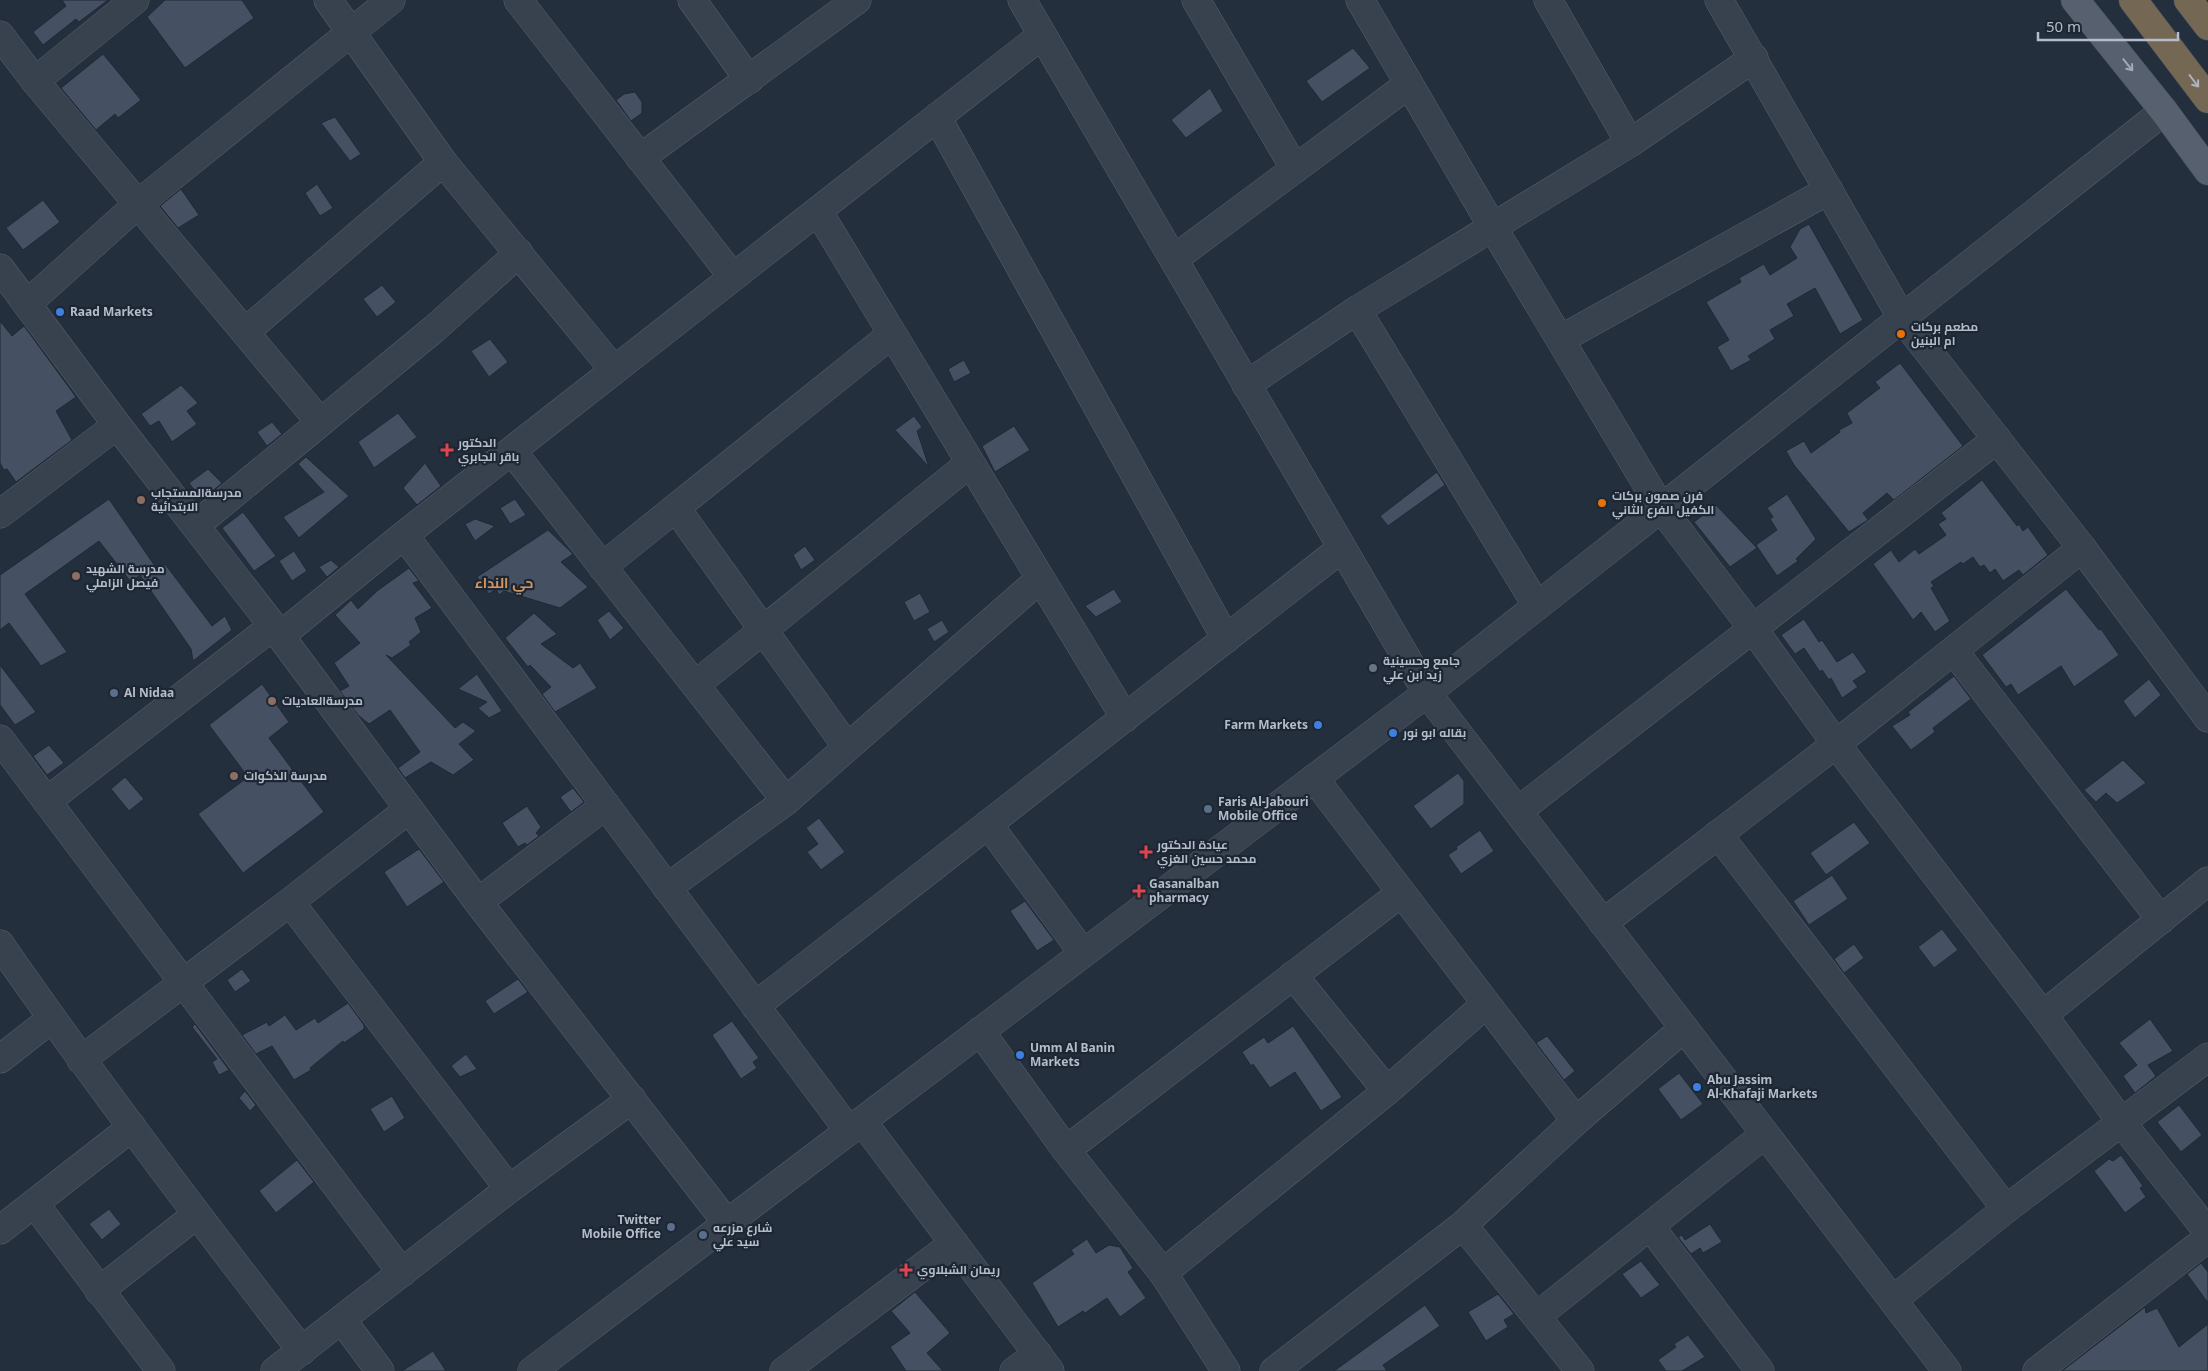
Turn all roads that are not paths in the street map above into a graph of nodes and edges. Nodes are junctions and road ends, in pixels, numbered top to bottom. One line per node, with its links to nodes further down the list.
1 (135, 0): 21 (street)
2 (328, 0): 16 (street)
3 (392, 0): 16 (street)
4 (518, 0): 27 (street)
5 (692, 0): 20 (street)
6 (1022, 0): 18 (street)
7 (1196, 0): 29 (street)
8 (1360, 0): 22 (street)
9 (1548, 0): 26 (street)
10 (1719, 0): 19 (street)
11 (2075, 0): 24 (main road, one-way to 24)
12 (2133, 0): 23 (highway, one-way to 23)
13 (2188, 0): 15 (highway)
14 (847, 3): 20 (street)
15 (2208, 26)
16 (351, 32): 28 (street); 32 (street)
17 (0, 35): 21 (street)
18 (1042, 35): 25 (street); 36 (street)
19 (1754, 58): 26 (street); 31 (street)
20 (749, 80): 27 (street)
21 (35, 82): 32 (street)
22 (1409, 84): 29 (street); 34 (street)
23 (2208, 99)
24 (2164, 111): 30 (main road); 41 (street)
25 (937, 117): 33 (street); 65 (street)
26 (1630, 143): 34 (street)
27 (640, 158): 38 (street)
28 (443, 162): 35 (street); 42 (street)
29 (1295, 169): 36 (street)
30 (2208, 171)
31 (1829, 190): 41 (street); 44 (street)
32 (138, 204): 39 (street); 42 (street)
33 (818, 211): 38 (street); 43 (street)
34 (1492, 226): 40 (street); 44 (street)
35 (519, 253): 45 (street); 47 (street)
36 (1174, 259): 46 (street)
37 (0, 268): 39 (street)
38 (733, 277): 45 (street)
39 (26, 304): 48 (street)
40 (1357, 310): 46 (street); 61 (street)
41 (1902, 318): 49 (street); 54 (street)
42 (245, 332): 47 (street)
43 (892, 334): 51 (street); 53 (street)
44 (1561, 339): 54 (street)
45 (614, 370): 50 (street)
46 (1246, 385): 57 (street)
47 (320, 422): 55 (street)
48 (117, 425): 52 (street); 55 (street)
49 (1997, 439): 58 (street); 63 (street)
50 (512, 451): 56 (street); 59 (street)
51 (970, 463): 60 (street); 62 (street)
52 (3, 506)
53 (676, 508): 59 (street); 62 (street)
54 (1661, 508): 61 (street); 63 (street)
55 (196, 525): 64 (street)
56 (404, 535): 64 (street); 77 (street)
57 (1342, 548): 65 (street); 68 (street)
58 (2082, 548): 66 (street); 70 (street)
59 (602, 567): 67 (street)
60 (1040, 578): 69 (street); 73 (street)
61 (1537, 606): 68 (street)
62 (763, 629): 67 (street); 73 (street)
63 (1754, 630): 72 (street); 79 (street)
64 (277, 631): 75 (street); 78 (street)
65 (1226, 639): 69 (street)
66 (1954, 651): 72 (street); 87 (street)
67 (695, 685): 76 (street)
68 (1427, 693): 74 (street); 79 (street)
69 (1125, 718): 80 (street)
70 (2208, 718)
71 (0, 739): 75 (street)
72 (1836, 744): 81 (street); 95 (street)
73 (847, 747): 76 (street)
74 (1314, 778): 84 (street); 90 (street)
75 (47, 801): 92 (street)
76 (786, 801): 83 (street)
77 (606, 805): 83 (street); 86 (street)
78 (409, 809): 85 (street); 86 (street)
79 (1518, 812): 88 (street)
80 (988, 824): 90 (street); 94 (street)
81 (1718, 834): 88 (street); 112 (street)
82 (2208, 880): 87 (street)
83 (668, 888): 94 (street)
84 (1401, 893): 91 (street); 93 (street)
85 (290, 902): 92 (street); 110 (street)
86 (478, 902): 103 (street)
87 (2161, 920): 95 (street)
88 (1603, 923): 97 (street)
89 (0, 944): 96 (street)
90 (1083, 953): 98 (street)
91 (1293, 975): 102 (street); 109 (street)
92 (184, 981): 101 (street); 121 (street)
93 (1486, 1004): 102 (street); 104 (street)
94 (755, 1006): 106 (street)
95 (2043, 1015): 105 (street)
96 (51, 1019): 100 (street); 101 (street)
97 (1684, 1028): 104 (street); 108 (street)
98 (980, 1032): 106 (street); 109 (street)
99 (2208, 1057): 105 (street)
100 (0, 1059)
101 (81, 1060): 107 (street)
102 (1386, 1091): 122 (street)
103 (632, 1099): 110 (street); 114 (street)
104 (1576, 1121): 115 (street)
105 (2122, 1123): 112 (street); 118 (street)
106 (855, 1126): 114 (street); 120 (street)
107 (132, 1127): 111 (street); 113 (street)
108 (1765, 1134): 116 (street); 124 (street)
109 (1066, 1150): 122 (street)
110 (509, 1189): 121 (street)
111 (34, 1204): 117 (street); 123 (street)
112 (2006, 1209): 124 (street)
113 (196, 1215): 123 (street); 127 (street)
114 (727, 1223): 132 (street)
115 (1463, 1225): 125 (street); 136 (street)
116 (1650, 1226): 125 (street); 138 (street)
117 (0, 1230)
118 (2208, 1232)
119 (2208, 1238): 140 (street)
120 (954, 1243): 128 (street); 133 (street)
121 (402, 1273): 126 (street)
122 (1163, 1274): 135 (street)
123 (99, 1291): 129 (street)
124 (1893, 1300): 139 (street)
125 (1537, 1316): 137 (street)
126 (342, 1320): 127 (street); 131 (street)
127 (302, 1351): 130 (street)
128 (1044, 1363): 134 (street)
129 (161, 1371)
130 (275, 1371)
131 (380, 1371)
132 (532, 1371)
133 (784, 1371)
134 (1014, 1371)
135 (1226, 1371)
136 (1274, 1371)
137 (1580, 1371)
138 (1760, 1371)
139 (1947, 1371)
140 (2037, 1371)

